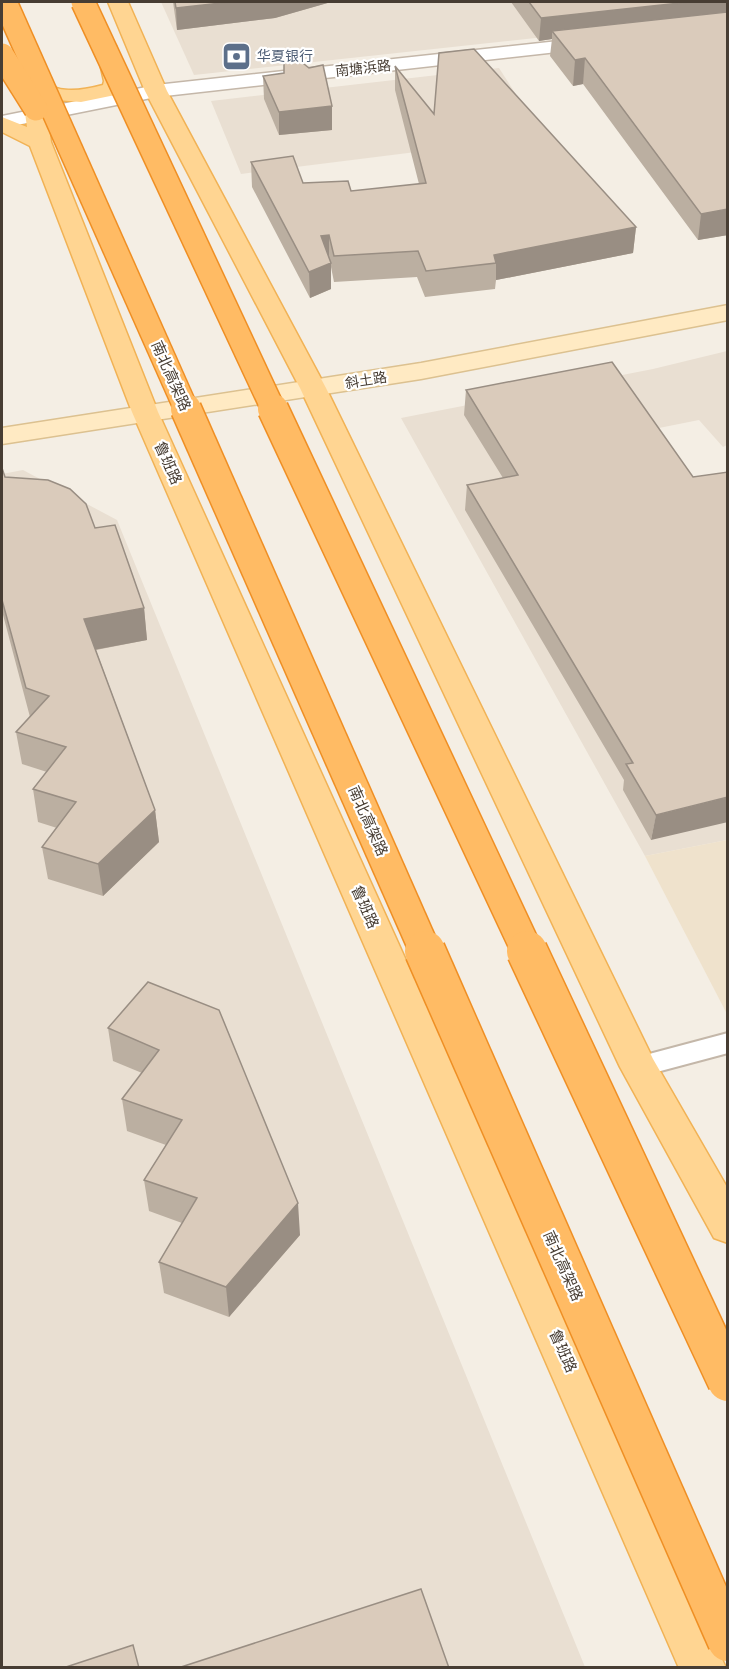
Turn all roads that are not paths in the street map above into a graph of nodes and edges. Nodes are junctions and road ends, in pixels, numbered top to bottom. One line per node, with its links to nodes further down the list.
1 (5, 2): 14 (highway, 南北高架路, bridge)
2 (83, 2): 22 (highway, bridge)
3 (95, 2): 6 (main road)
4 (118, 2): 10 (main road)
5 (2, 14): 9 (main road, 鲁班路)
6 (103, 34): 9 (main road); 10 (main road)
7 (620, 40): 10 (street, 南塘浜路)
8 (2, 56): 14 (highway, bridge)
9 (32, 85): 11 (main road, 鲁班路)
10 (156, 91): 11 (street, 南塘浜路); 16 (main road)
11 (37, 117): 12 (street, 南塘浜路); 13 (main road, 鲁班路)
12 (2, 123): 13 (main road)
13 (40, 142): 17 (main road, 鲁班路)
14 (76, 165): 23 (highway, 南北高架路, bridge)
15 (728, 312): 16 (main road, 斜土路)
16 (313, 388): 17 (main road, 斜土路); 20 (main road)
17 (145, 412): 18 (main road, 斜土路); 24 (main road, 鲁班路)
18 (2, 436)
19 (728, 1043): 20 (lane)
20 (638, 1067): 21 (main road)
21 (728, 1226)
22 (728, 1381)
23 (728, 1641)
24 (703, 1668)

